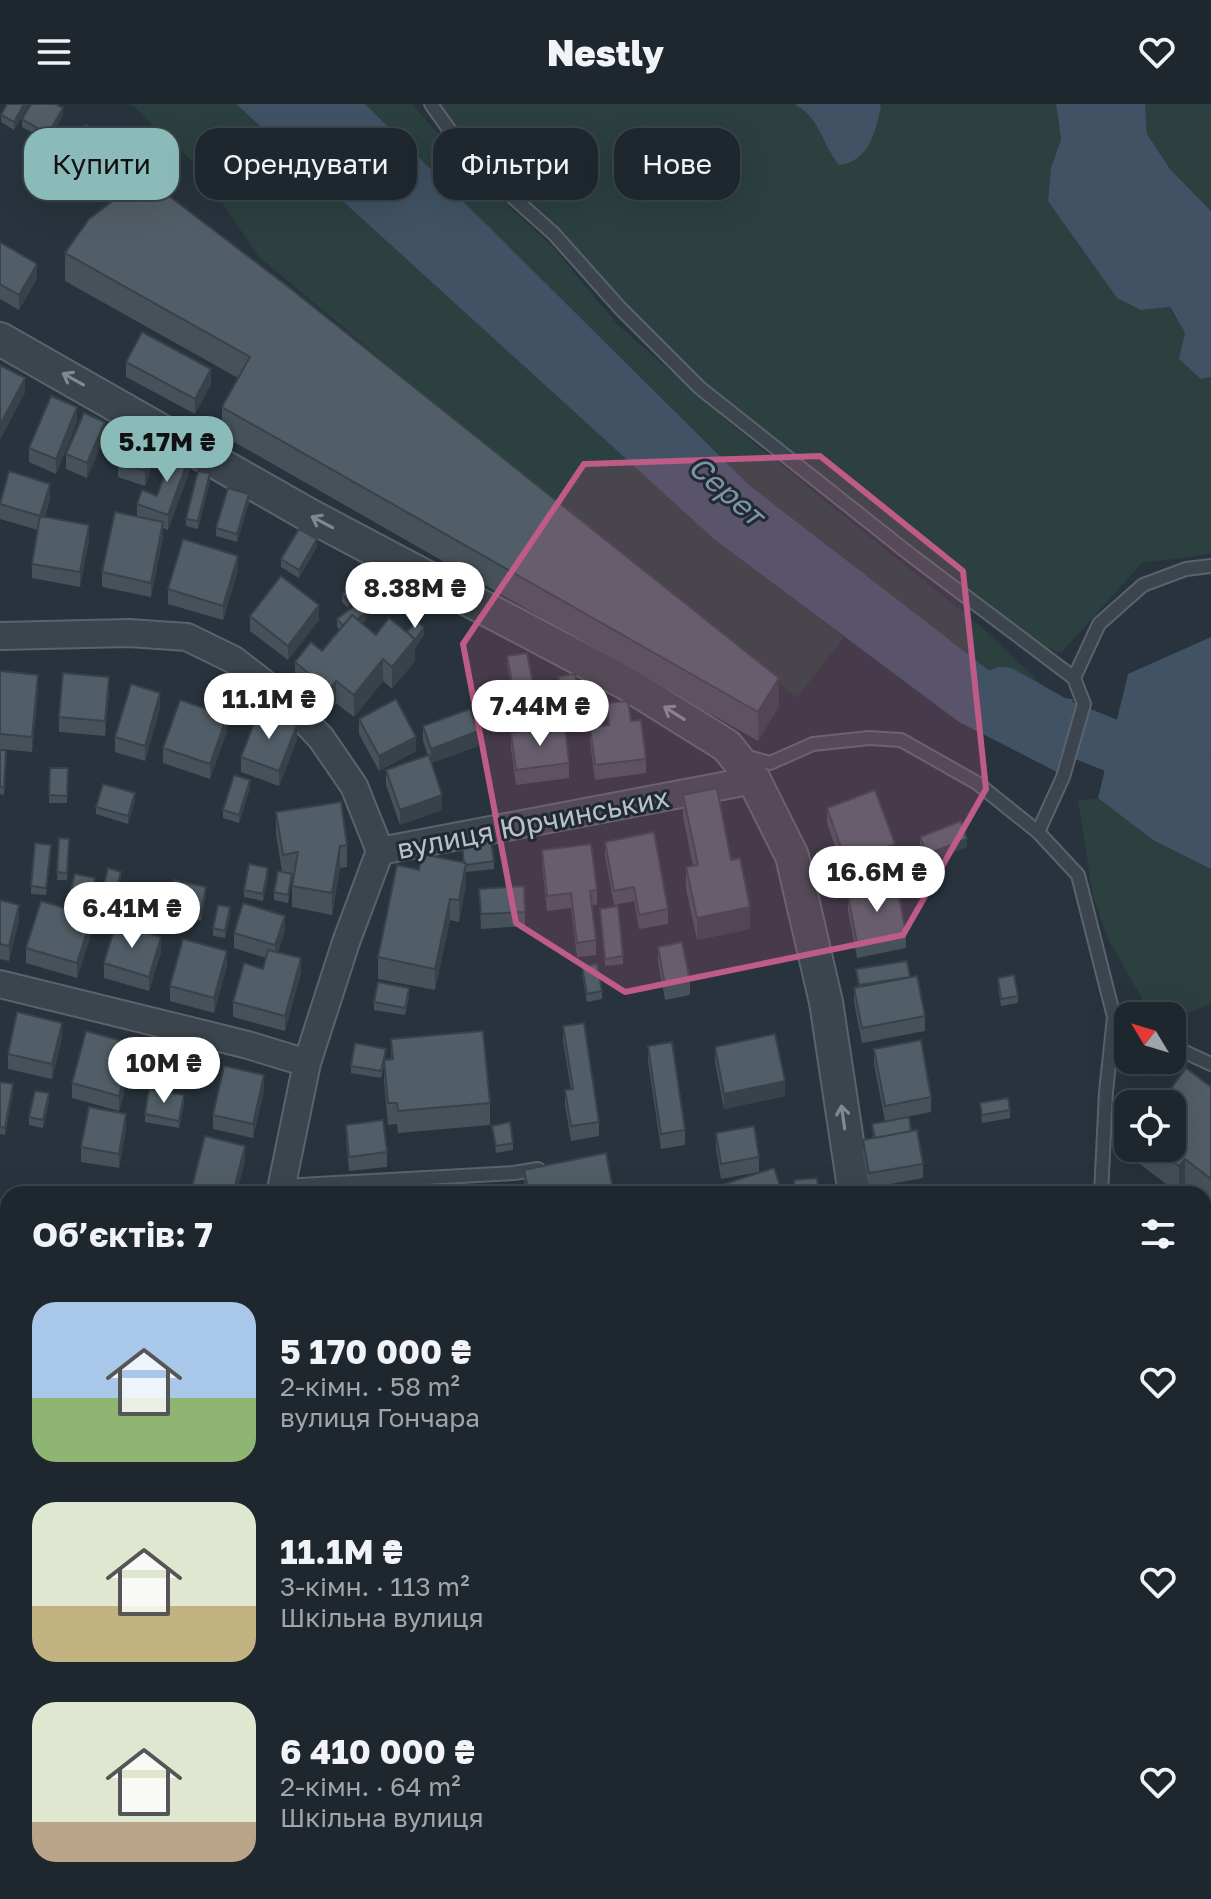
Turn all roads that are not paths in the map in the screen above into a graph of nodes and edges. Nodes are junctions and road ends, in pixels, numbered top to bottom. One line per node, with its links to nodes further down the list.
1 (431, 104): 5 (lane)
2 (0, 339): 6 (street, one-way to 2)
3 (1211, 566): 5 (lane)
4 (0, 636): 9 (street)
5 (1074, 678): 8 (lane)
6 (727, 746): 7 (street); 8 (lane)
7 (754, 780): 9 (street, вулиця Юрчинських); 18 (street, one-way to 7)
8 (1038, 832): 11 (lane)
9 (380, 851): 13 (street, вулиця Юрчинських)
10 (0, 984): 13 (street)
11 (1114, 1017): 19 (lane)
12 (1186, 1052): 14 (lane)
13 (307, 1063): 16 (street, вулиця Юрчинських)
14 (1211, 1064)
15 (545, 1167): 17 (lane)
16 (282, 1186)
17 (336, 1186)
18 (854, 1186)
19 (1101, 1186)

